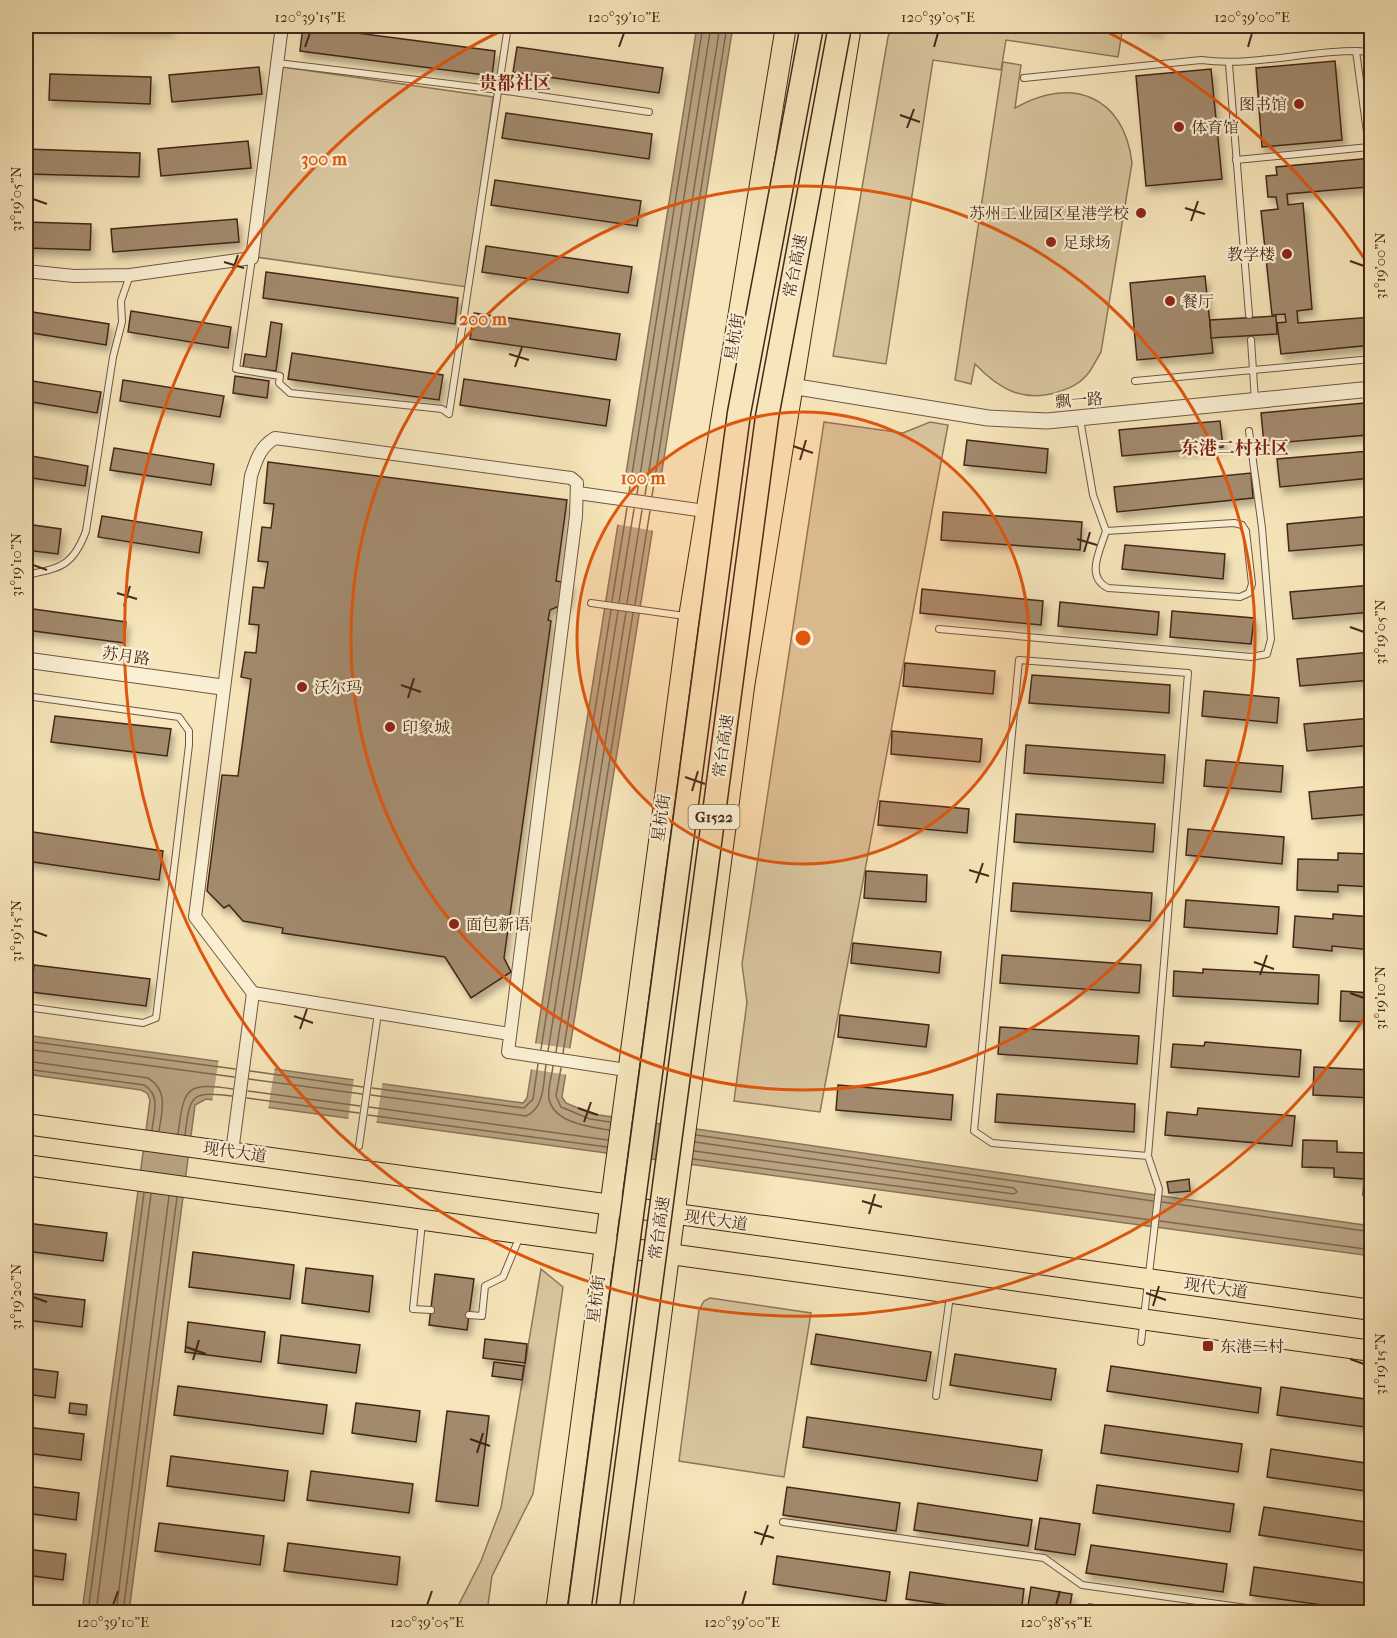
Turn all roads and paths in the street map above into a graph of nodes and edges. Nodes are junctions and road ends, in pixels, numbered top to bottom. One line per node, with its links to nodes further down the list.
1 (282, 26): 9 (street)
2 (508, 26): 12 (lane)
3 (786, 26): 30 (main road, 星杭街)
4 (812, 26): 66 (highway, 常台高速 / G1522, bridge)
5 (840, 26): 67 (highway, 常台高速 / G1522, bridge)
6 (851, 26): 23 (main road)
7 (1356, 51): 8 (lane); 10 (lane); 14 (lane)
8 (1371, 52)
9 (277, 63): 12 (lane); 15 (street)
10 (1229, 64): 11 (lane); 14 (lane)
11 (1024, 78)
12 (499, 90): 13 (lane); 15 (lane)
13 (649, 112)
14 (1236, 160): 18 (lane)
15 (252, 258): 17 (street)
16 (26, 271): 17 (street)
17 (130, 275): 32 (lane)
18 (1249, 315)
19 (1251, 340): 21 (lane)
20 (1371, 359): 21 (lane)
21 (1253, 370): 22 (lane); 25 (lane)
22 (1135, 381)
23 (791, 386): 27 (street, 飘一路); 50 (main road)
24 (1370, 389): 25 (street, 飘一路); 26 (street)
25 (1255, 401): 27 (street, 飘一路)
26 (1371, 414)
27 (1080, 419): 31 (lane)
28 (1249, 431): 35 (lane)
29 (578, 493): 30 (street); 37 (street); 42 (street)
30 (705, 511): 34 (main road, 星杭街)
31 (1106, 531): 31 (lane)
32 (26, 575)
33 (591, 603): 34 (lane)
34 (688, 617): 43 (main road, 星杭街)
35 (939, 629)
36 (26, 660): 37 (street, 苏月路)
37 (222, 687): 39 (street)
38 (26, 696): 40 (lane)
39 (253, 993): 41 (street); 46 (street)
40 (26, 1007)
41 (378, 1013): 42 (street); 45 (lane)
42 (510, 1034): 43 (street)
43 (626, 1070): 49 (main road, 星杭街)
44 (26, 1124): 46 (main road, 现代大道)
45 (359, 1146)
46 (232, 1152): 49 (main road, 现代大道)
47 (1148, 1156): 47 (lane); 55 (lane)
48 (26, 1165): 51 (main road)
49 (609, 1204): 50 (main road, 现代大道); 53 (main road, 星杭街)
50 (673, 1213): 54 (main road); 55 (main road, 现代大道)
51 (422, 1219): 52 (main road); 57 (lane)
52 (521, 1233): 53 (main road); 59 (lane)
53 (604, 1244): 54 (main road); 65 (main road, 星杭街)
54 (668, 1253): 56 (main road); 68 (main road)
55 (1150, 1279): 58 (main road, 现代大道); 60 (lane)
56 (951, 1293): 60 (main road); 63 (lane)
57 (431, 1310)
58 (1371, 1310)
59 (470, 1315)
60 (1145, 1319): 61 (lane); 62 (main road)
61 (1141, 1342)
62 (1371, 1351)
63 (936, 1396)
64 (783, 1522): 69 (lane)
65 (556, 1612)
66 (579, 1612)
67 (607, 1612)
68 (622, 1612)
69 (1276, 1612)

